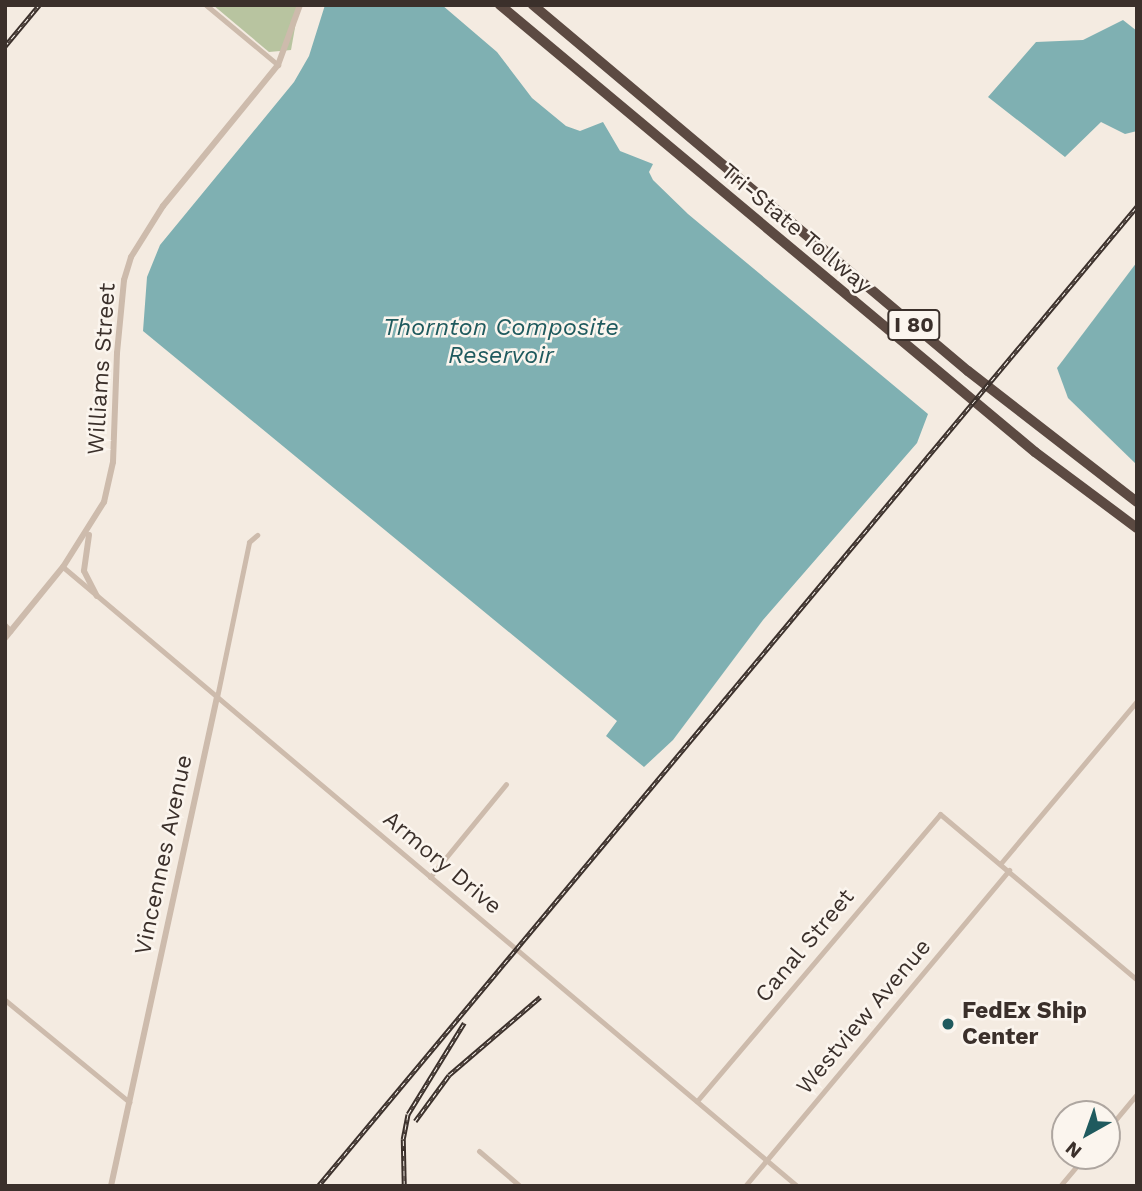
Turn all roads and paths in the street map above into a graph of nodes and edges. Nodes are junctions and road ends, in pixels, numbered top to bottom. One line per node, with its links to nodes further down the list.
1 (206, 5): 5 (street)
2 (300, 5): 5 (street, Williams Street)
3 (500, 5): 10 (highway, Tri-State Tollway / I 80)
4 (533, 5): 6 (highway, Tri-State Tollway / I 80)
5 (278, 65): 9 (street, Williams Street)
6 (1094, 472): 7 (highway); 8 (highway, Tri-State Tollway / I 80)
7 (1137, 495)
8 (1137, 502)
9 (92, 527): 12 (street, Williams Street); 13 (street)
10 (1137, 528)
11 (257, 535): 16 (street, Vincennes Avenue)
12 (63, 568): 13 (street, Armory Drive); 14 (street, Williams Street)
13 (97, 596): 16 (street, Armory Drive)
14 (8, 628): 15 (street, Williams Street)
15 (5, 638)
16 (217, 697): 21 (street, Armory Drive); 26 (street, Vincennes Avenue)
17 (1137, 702): 19 (street)
18 (506, 784): 21 (street)
19 (1001, 863): 20 (street); 25 (street, Canal Street)
20 (1009, 870): 22 (street); 29 (street, Westview Avenue)
21 (430, 877): 25 (street, Armory Drive)
22 (1137, 980)
23 (5, 1000): 26 (street)
24 (1137, 1094): 27 (street)
25 (696, 1101): 29 (street, Armory Drive)
26 (129, 1102): 31 (street, Vincennes Avenue)
27 (1121, 1113)
28 (479, 1152): 32 (street)
29 (766, 1160): 33 (street, Westview Avenue); 34 (street, Armory Drive)
30 (1073, 1170): 35 (street)
31 (111, 1186)
32 (520, 1186)
33 (745, 1186)
34 (797, 1186)
35 (1060, 1186)

